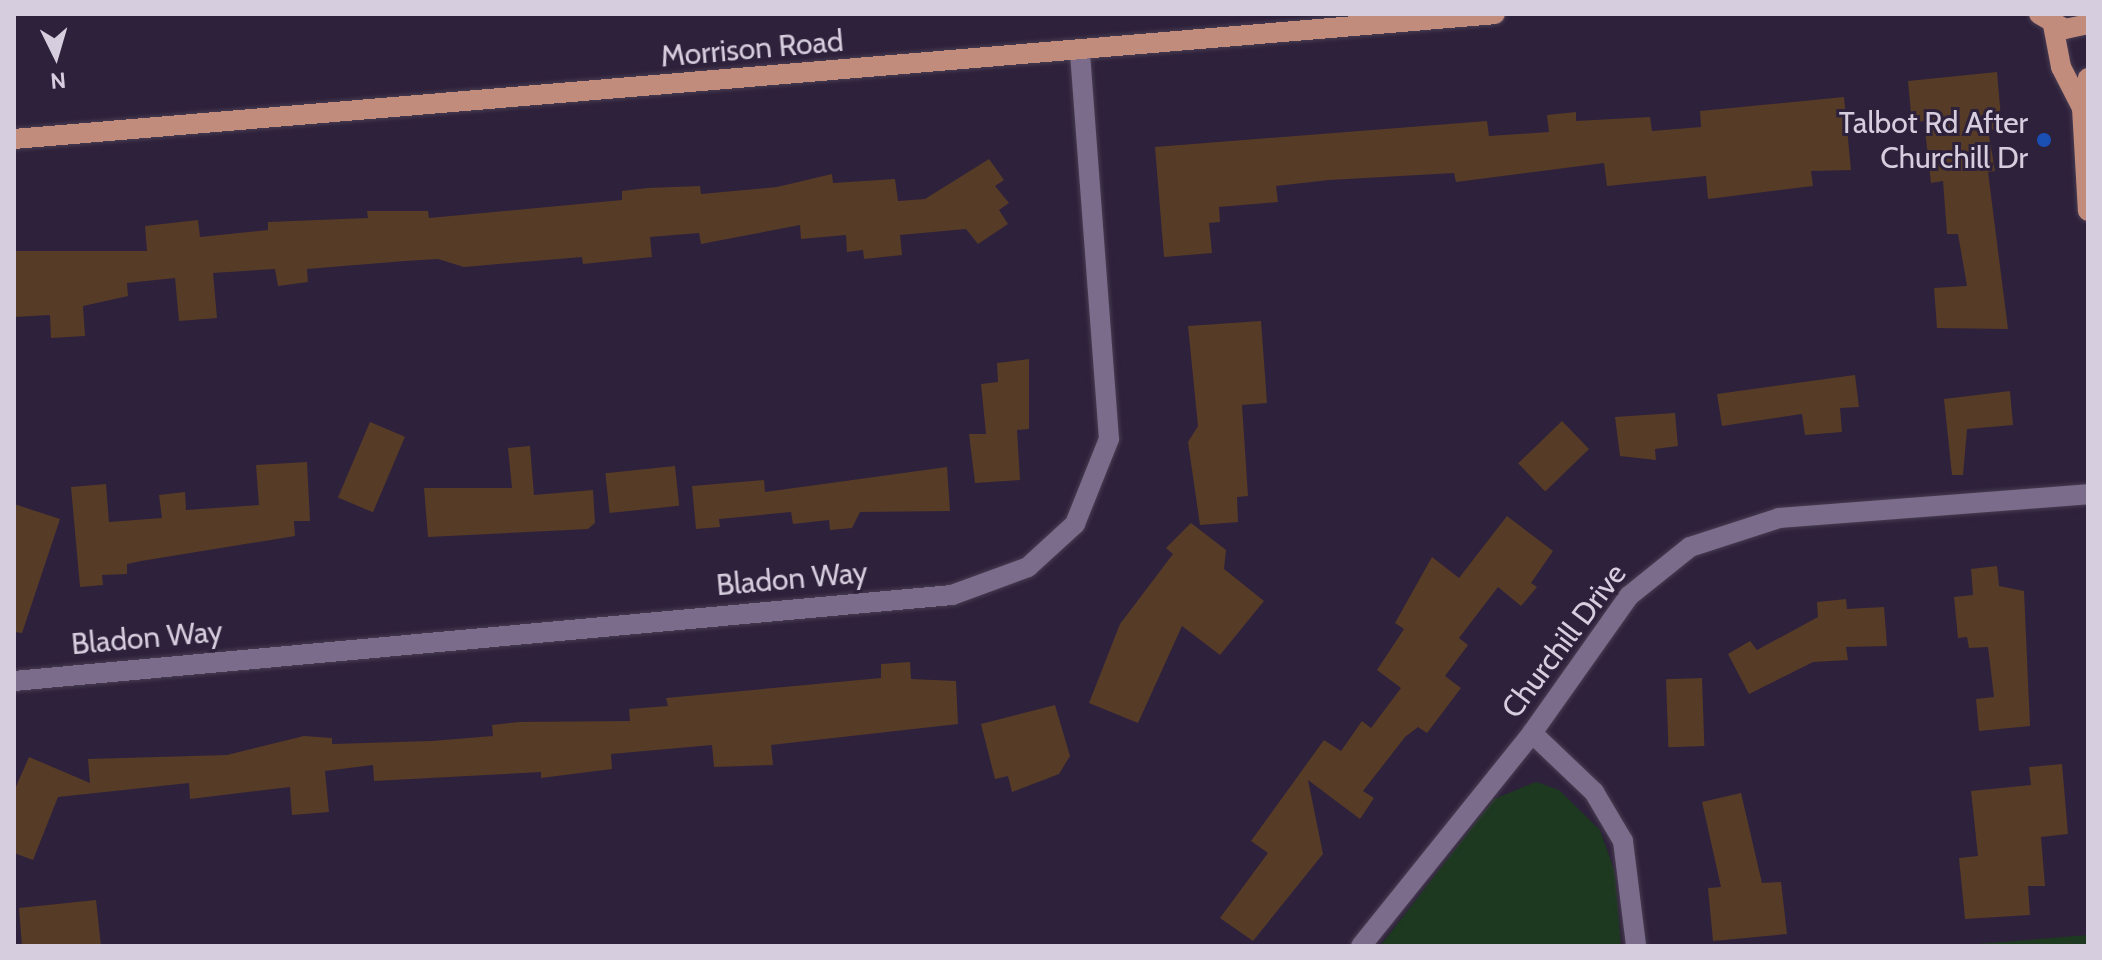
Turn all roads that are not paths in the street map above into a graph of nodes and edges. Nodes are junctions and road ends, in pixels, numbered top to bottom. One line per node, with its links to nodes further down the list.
1 (1495, 14): 4 (main road, Morrison Road)
2 (2046, 20): 3 (main road); 6 (main road)
3 (2088, 24)
4 (1080, 52): 7 (main road, Morrison Road); 10 (street, Bladon Way)
5 (2088, 78): 6 (main road)
6 (2082, 108): 8 (main road)
7 (14, 139)
8 (2088, 211)
9 (2088, 494): 11 (street, Churchill Drive)
10 (14, 681)
11 (1532, 733): 12 (street, Churchill Drive); 13 (street)
12 (1361, 946)
13 (1636, 946)

